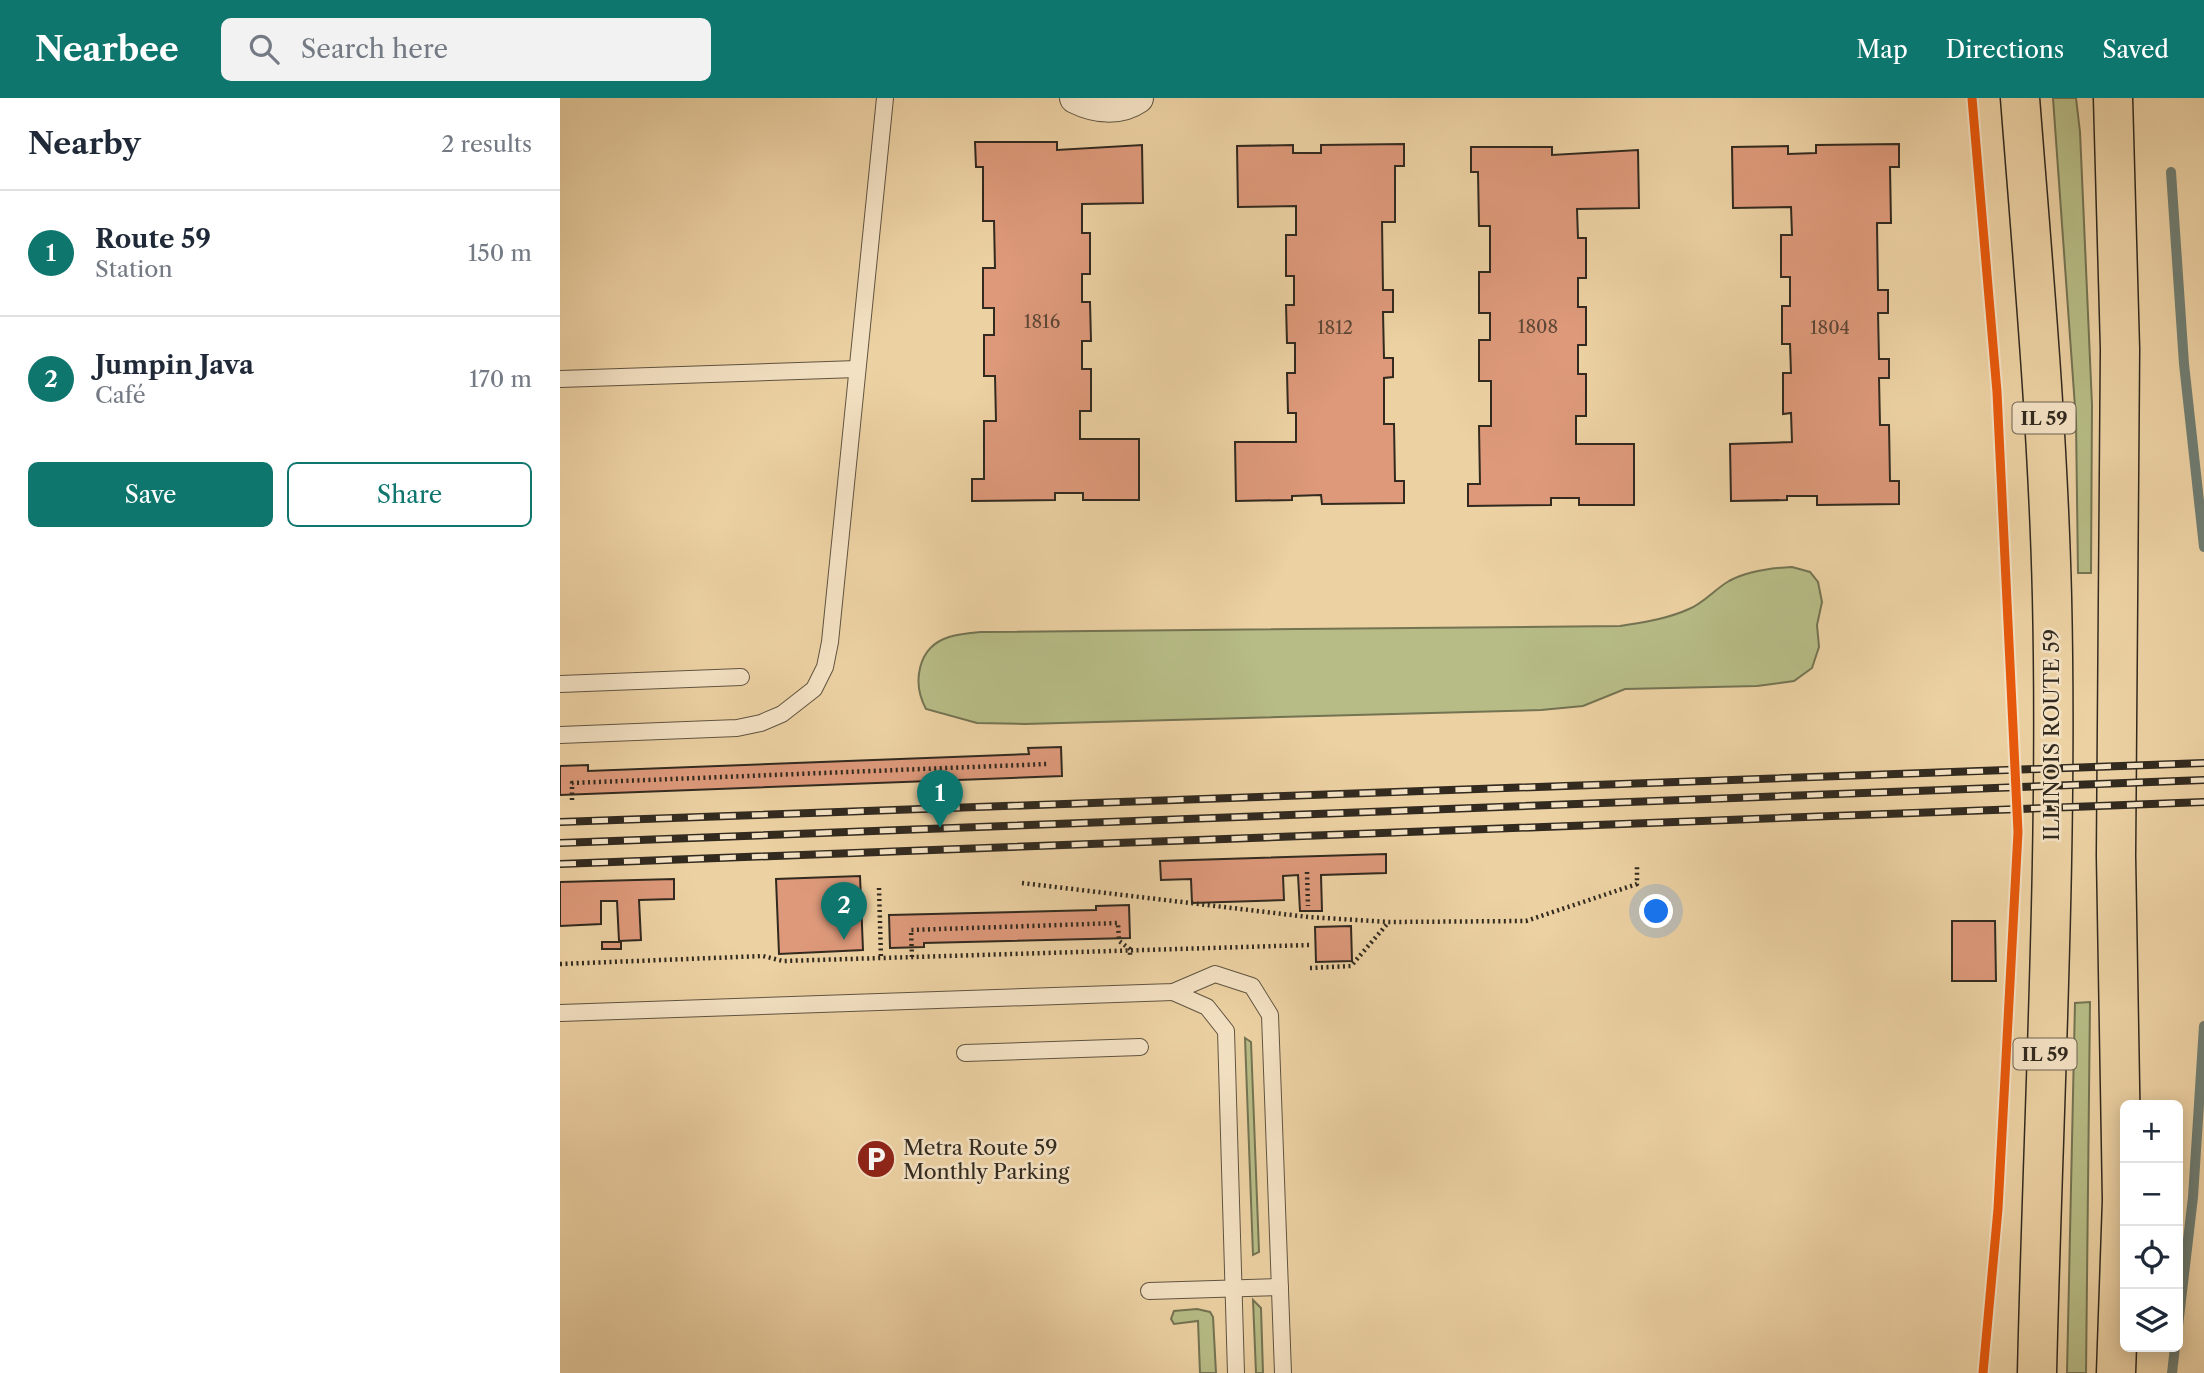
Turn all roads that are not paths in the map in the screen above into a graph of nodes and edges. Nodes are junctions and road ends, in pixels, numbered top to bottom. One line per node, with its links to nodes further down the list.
1 (885, 98): 6 (lane)
2 (1075, 98): 3 (street)
3 (1138, 98)
4 (2020, 98): 20 (main road, ILLINOIS ROUTE 59 / IL 59)
5 (2113, 98): 21 (main road)
6 (857, 369): 7 (lane); 10 (lane)
7 (560, 379)
8 (741, 677): 9 (lane)
9 (560, 684)
10 (560, 735)
11 (1173, 992): 12 (lane); 15 (lane); 16 (lane)
12 (560, 1013)
13 (1140, 1047): 14 (lane)
14 (965, 1053)
15 (1280, 1287): 16 (lane); 19 (lane)
16 (1233, 1289): 17 (lane); 18 (lane)
17 (1149, 1291)
18 (1236, 1373)
19 (1283, 1373)
20 (2037, 1373)
21 (2116, 1373)

